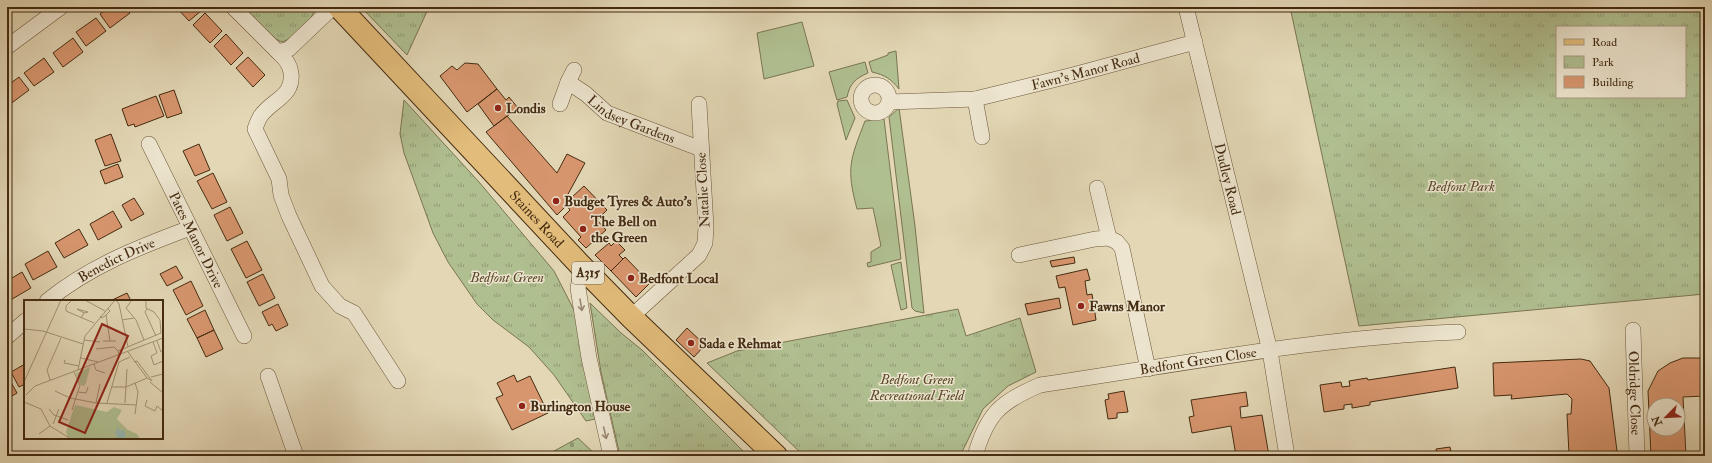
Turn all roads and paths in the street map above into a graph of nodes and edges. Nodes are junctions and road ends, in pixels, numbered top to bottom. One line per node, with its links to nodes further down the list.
1 (61, 7): 7 (street)
2 (233, 7): 8 (street)
3 (333, 7): 8 (street)
4 (339, 7): 20 (main road, Staines Road / A315)
5 (1186, 7): 6 (street, Dudley Road)
6 (1195, 42): 9 (street, Fawn's Manor Road); 28 (street, Dudley Road)
7 (7, 47)
8 (278, 52): 31 (street)
9 (975, 98): 10 (street, Fawn's Manor Road); 13 (street)
10 (889, 102)
11 (560, 104): 15 (street, Lindsey Gardens)
12 (698, 104): 15 (street, Natalie Close)
13 (982, 137)
14 (149, 144): 17 (street, Pates Manor Drive)
15 (701, 149): 22 (street, Natalie Close)
16 (1097, 188): 18 (street)
17 (190, 228): 21 (street, Benedict Drive); 26 (street, Pates Manor Drive)
18 (1109, 238): 19 (street); 29 (street)
19 (1019, 255)
20 (582, 267): 22 (main road, Staines Road / A315); 33 (street, one-way to 33)
21 (48, 300)
22 (631, 317): 34 (main road, Staines Road / A315)
23 (24, 322): 27 (street)
24 (1633, 330): 37 (street, Oldridge Close)
25 (1458, 332): 28 (street, Bedfont Green Close)
26 (244, 336)
27 (7, 337)
28 (1270, 351): 29 (street, Bedfont Green Close); 36 (street, Dudley Road)
29 (1148, 369): 35 (street, Bedfont Green Close)
30 (268, 376): 32 (street)
31 (398, 381)
32 (296, 456)
33 (611, 456)
34 (776, 456)
35 (975, 456)
36 (1287, 456)
37 (1637, 456)

